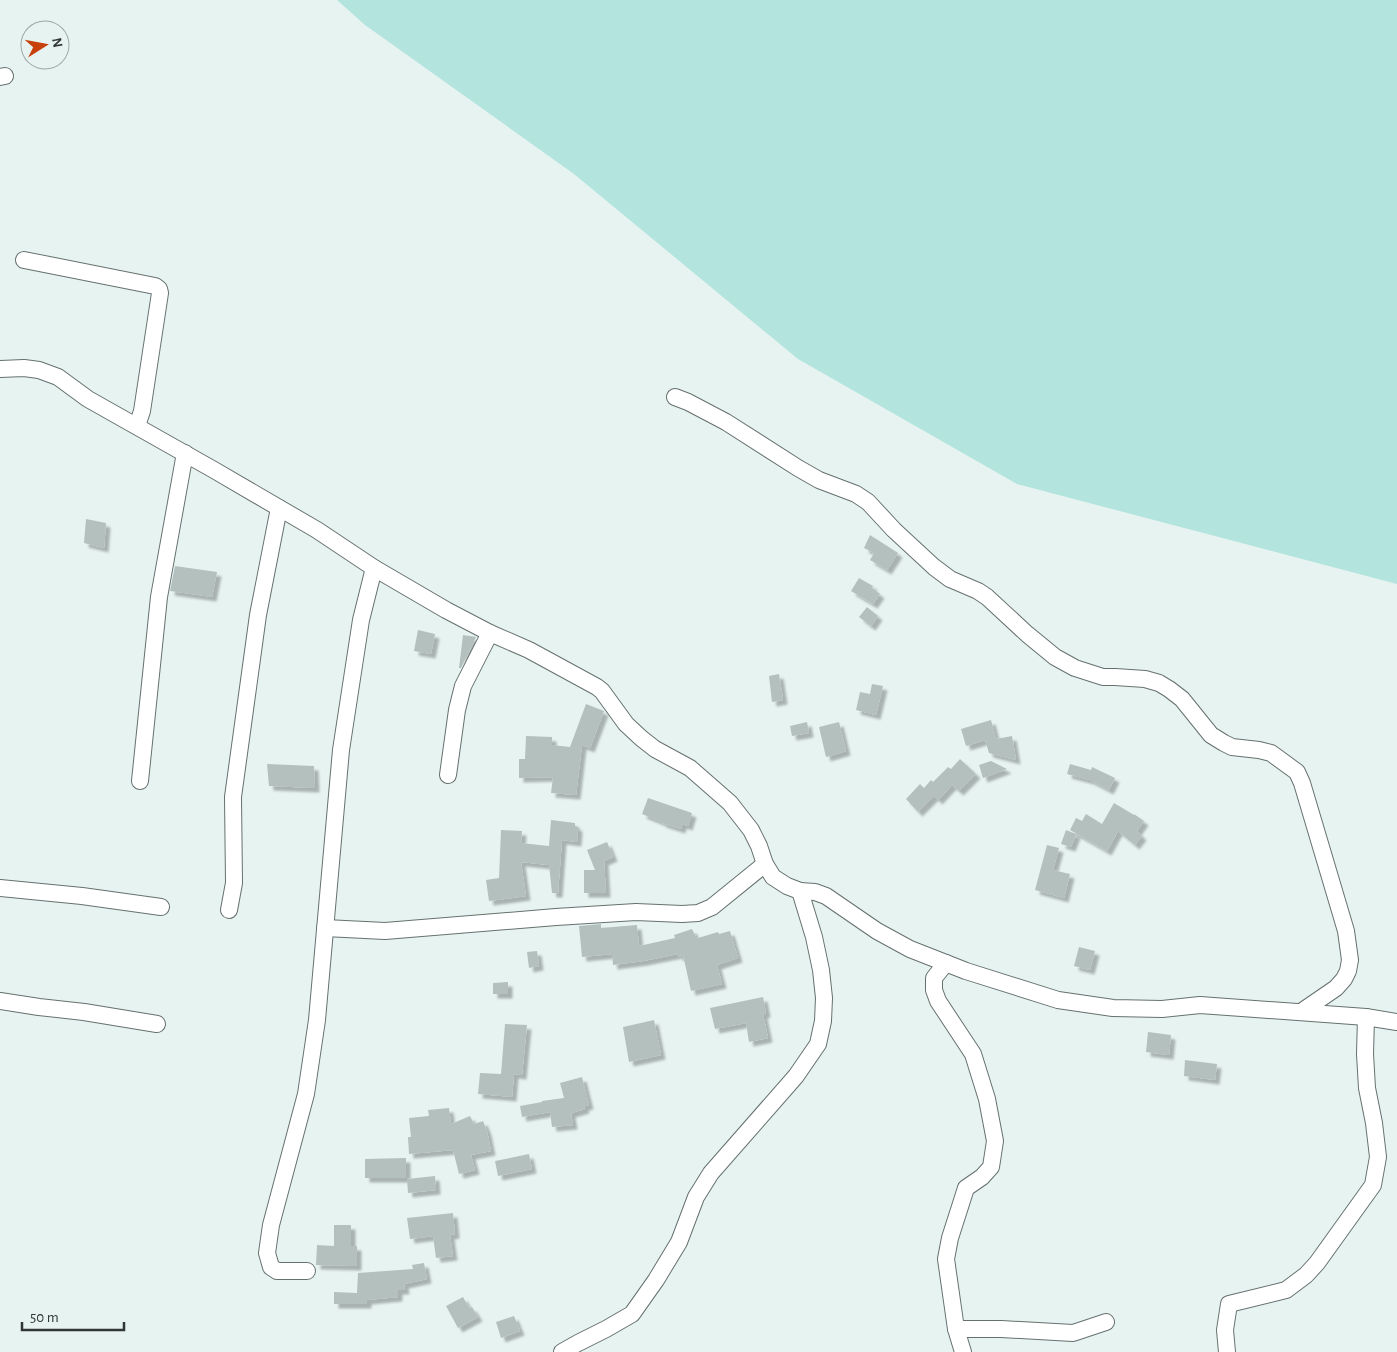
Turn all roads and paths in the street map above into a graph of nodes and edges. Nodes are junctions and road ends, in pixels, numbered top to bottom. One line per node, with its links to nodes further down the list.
1 (24, 260): 4 (street)
2 (0, 368): 4 (street)
3 (675, 397): 19 (street)
4 (136, 426): 5 (street)
5 (185, 453): 6 (street); 10 (street)
6 (280, 508): 7 (street); 15 (street)
7 (374, 568): 8 (street); 16 (street)
8 (490, 633): 9 (street); 11 (street)
9 (448, 774)
10 (140, 781)
11 (766, 864): 13 (street); 16 (street)
12 (0, 888): 14 (street)
13 (800, 891): 17 (street); 26 (street)
14 (161, 907)
15 (229, 910)
16 (325, 928): 23 (street)
17 (946, 963): 19 (street); 25 (street)
18 (0, 1001): 22 (street)
19 (1301, 1012): 20 (street)
20 (1366, 1017): 21 (street); 28 (street)
21 (1397, 1022)
22 (158, 1024)
23 (306, 1271)
24 (1106, 1322): 25 (street)
25 (956, 1330): 27 (street)
26 (562, 1352)
27 (963, 1352)
28 (1227, 1352)

